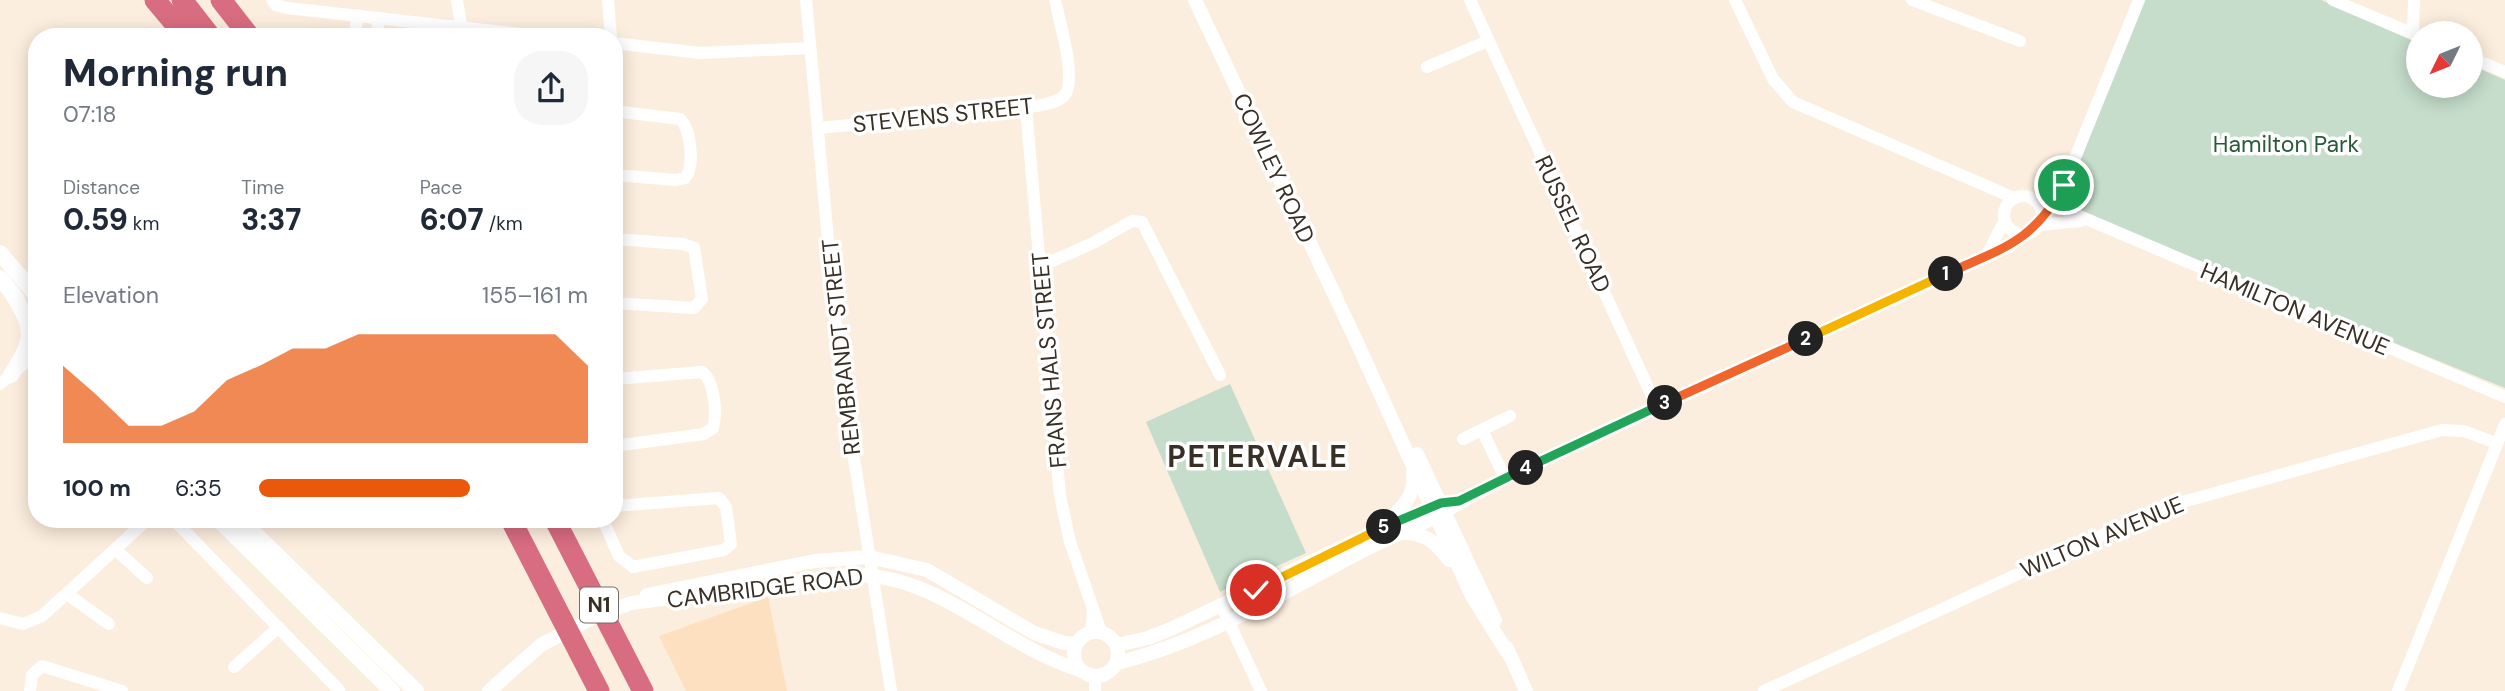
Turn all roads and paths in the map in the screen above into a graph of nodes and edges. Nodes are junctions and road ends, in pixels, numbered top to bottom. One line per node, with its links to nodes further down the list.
1 (155, 0): 20 (highway)
2 (182, 0): 21 (highway)
3 (221, 0): 22 (highway)
4 (272, 0): 16 (street)
5 (457, 0): 19 (street)
6 (608, 0): 26 (street)
7 (806, 0): 31 (street, REMBRANDT STREET)
8 (1055, 0): 35 (street, STEVENS STREET)
9 (1195, 0): 60 (street, COWLEY ROAD)
10 (1470, 0): 28 (street, RUSSEL ROAD)
11 (1735, 0): 40 (street)
12 (1912, 0): 29 (street)
13 (2139, 0): 39 (street)
14 (2333, 0): 27 (street)
15 (2414, 0): 18 (street)
16 (358, 15): 17 (street); 23 (street)
17 (379, 18): 19 (street); 24 (street)
18 (2415, 21)
19 (461, 26): 25 (street)
20 (178, 28)
21 (204, 28)
22 (243, 28)
23 (356, 28)
24 (377, 28)
25 (477, 28)
26 (610, 28)
27 (2406, 31)
28 (1488, 41): 33 (street); 67 (street, RUSSEL ROAD)
29 (2020, 41)
30 (623, 44): 31 (street)
31 (810, 48): 37 (street, REMBRANDT STREET)
32 (2483, 63): 34 (street)
33 (1427, 67)
34 (2505, 72)
35 (1026, 108): 37 (street, STEVENS STREET); 51 (street, FRANS HALS STREET)
36 (623, 112): 38 (street)
37 (820, 128): 88 (street, REMBRANDT STREET)
38 (623, 176)
39 (2066, 179): 42 (street); 43 (street); 45 (street)
40 (1991, 188): 41 (street); 44 (street)
41 (2014, 198): 42 (street); 44 (street)
42 (2032, 199): 43 (street, HAMILTON AVENUE); 46 (street)
43 (2051, 205): 45 (street, HAMILTON AVENUE); 46 (street)
44 (2005, 217): 47 (street); 50 (street)
45 (2079, 218): 46 (street, HAMILTON AVENUE); 66 (street, HAMILTON AVENUE)
46 (2040, 222): 47 (street)
47 (2026, 233): 50 (street)
48 (623, 240): 57 (street)
49 (0, 253): 52 (main road)
50 (1986, 256): 67 (street)
51 (1041, 266): 63 (street); 99 (street, FRANS HALS STREET)
52 (19, 276): 54 (main road); 55 (main road)
53 (0, 278): 56 (main road)
54 (28, 283)
55 (28, 286)
56 (12, 293): 58 (main road); 59 (main road)
57 (623, 304)
58 (28, 312)
59 (28, 322)
60 (1354, 336): 74 (street, COWLEY ROAD); 77 (street, COWLEY ROAD)
61 (28, 342): 65 (main road)
62 (28, 364): 65 (street)
63 (1220, 375)
64 (623, 378): 73 (street)
65 (5, 380)
66 (2505, 397)
67 (1657, 407): 75 (street)
68 (1510, 416): 70 (street)
69 (2505, 424): 72 (street)
70 (1482, 430): 71 (street); 75 (street)
71 (1463, 439)
72 (2496, 443): 118 (street, WILTON AVENUE); 119 (street)
73 (623, 445)
74 (1410, 460): 77 (street, COWLEY ROAD); 85 (street)
75 (1505, 478): 77 (street)
76 (623, 505): 84 (street)
77 (1438, 510): 85 (street); 86 (street); 92 (street, COWLEY ROAD); 102 (street, COWLEY ROAD)
78 (137, 528): 87 (street)
79 (182, 528): 98 (street)
80 (227, 528): 110 (main road)
81 (249, 528): 111 (main road)
82 (515, 528): 113 (highway, N1)
83 (559, 528): 114 (highway, N1)
84 (607, 528)
85 (1380, 528): 94 (street)
86 (1399, 533): 92 (street); 96 (street)
87 (115, 548): 90 (street); 91 (street)
88 (869, 557): 89 (street, REMBRANDT STREET); 93 (street, CAMBRIDGE ROAD); 100 (street, CAMBRIDGE ROAD)
89 (872, 575): 93 (street, CAMBRIDGE ROAD); 105 (street, CAMBRIDGE ROAD); 115 (street, REMBRANDT STREET)
90 (147, 578)
91 (66, 594): 95 (street); 97 (street)
92 (1472, 597): 102 (street, COWLEY ROAD)
93 (634, 603): 112 (street, CAMBRIDGE ROAD)
94 (1221, 605): 96 (street); 101 (street)
95 (0, 618)
96 (1228, 622): 103 (street); 116 (street)
97 (109, 624)
98 (279, 627): 104 (street); 107 (street)
99 (1096, 632): 100 (street); 101 (street)
100 (1076, 644): 105 (street)
101 (1117, 645): 103 (street)
102 (1509, 655): 117 (street, COWLEY ROAD)
103 (1117, 663): 106 (street)
104 (234, 667)
105 (1080, 670): 106 (street)
106 (1095, 684)
107 (339, 690)
108 (30, 691): 109 (street)
109 (122, 691)
110 (392, 691)
111 (416, 691)
112 (489, 691)
113 (599, 691)
114 (643, 691)
115 (891, 691)
116 (1261, 691)
117 (1526, 691)
118 (1764, 691)
119 (2399, 691)

